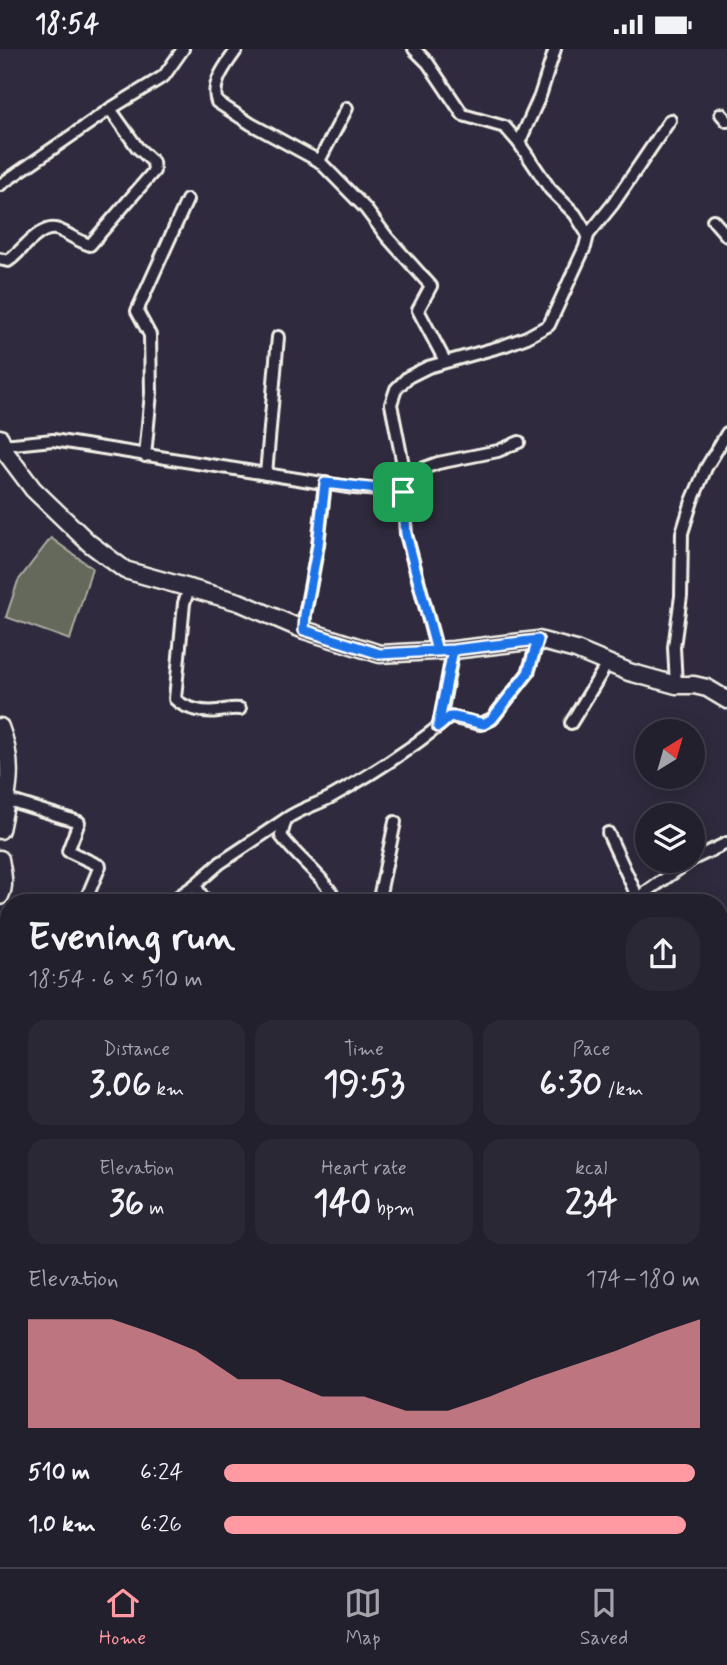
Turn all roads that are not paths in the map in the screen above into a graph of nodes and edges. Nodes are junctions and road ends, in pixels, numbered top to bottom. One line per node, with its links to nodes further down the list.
1 (183, 49): 6 (street)
2 (237, 49): 9 (street)
3 (414, 49): 8 (street)
4 (555, 49): 8 (street)
5 (347, 108): 9 (street)
6 (110, 109): 10 (street); 15 (street)
7 (670, 120): 13 (street)
8 (519, 143): 13 (street)
9 (319, 161): 17 (street)
10 (0, 185)
11 (187, 200): 21 (street)
12 (713, 220): 14 (street)
13 (588, 235): 17 (street)
14 (727, 236)
15 (0, 259)
16 (278, 337): 22 (street)
17 (444, 361): 23 (street)
18 (727, 433): 31 (street)
19 (2, 442): 21 (street); 26 (street)
20 (519, 442): 23 (street)
21 (145, 456): 22 (street)
22 (266, 474): 24 (street)
23 (405, 475): 25 (street)
24 (325, 483): 25 (street); 27 (street)
25 (403, 492): 29 (street)
26 (189, 589): 27 (street); 33 (street)
27 (304, 630): 29 (street)
28 (538, 640): 29 (street); 30 (street); 36 (street)
29 (445, 650): 36 (street)
30 (607, 664): 31 (street); 34 (street)
31 (676, 685): 32 (street)
32 (727, 700)
33 (240, 709)
34 (571, 723)
35 (0, 727): 37 (street)
36 (438, 727): 38 (street)
37 (5, 791): 40 (street); 48 (street)
38 (286, 819): 46 (street); 51 (street)
39 (395, 822): 52 (street)
40 (0, 830)
41 (608, 833): 53 (street)
42 (727, 843): 43 (street)
43 (705, 853)
44 (0, 859): 47 (street)
45 (673, 873): 54 (street)
46 (195, 885): 49 (street); 50 (street)
47 (1, 894)
48 (88, 894)
49 (182, 894)
50 (200, 894)
51 (333, 894)
52 (381, 894)
53 (636, 894)
54 (644, 894)

